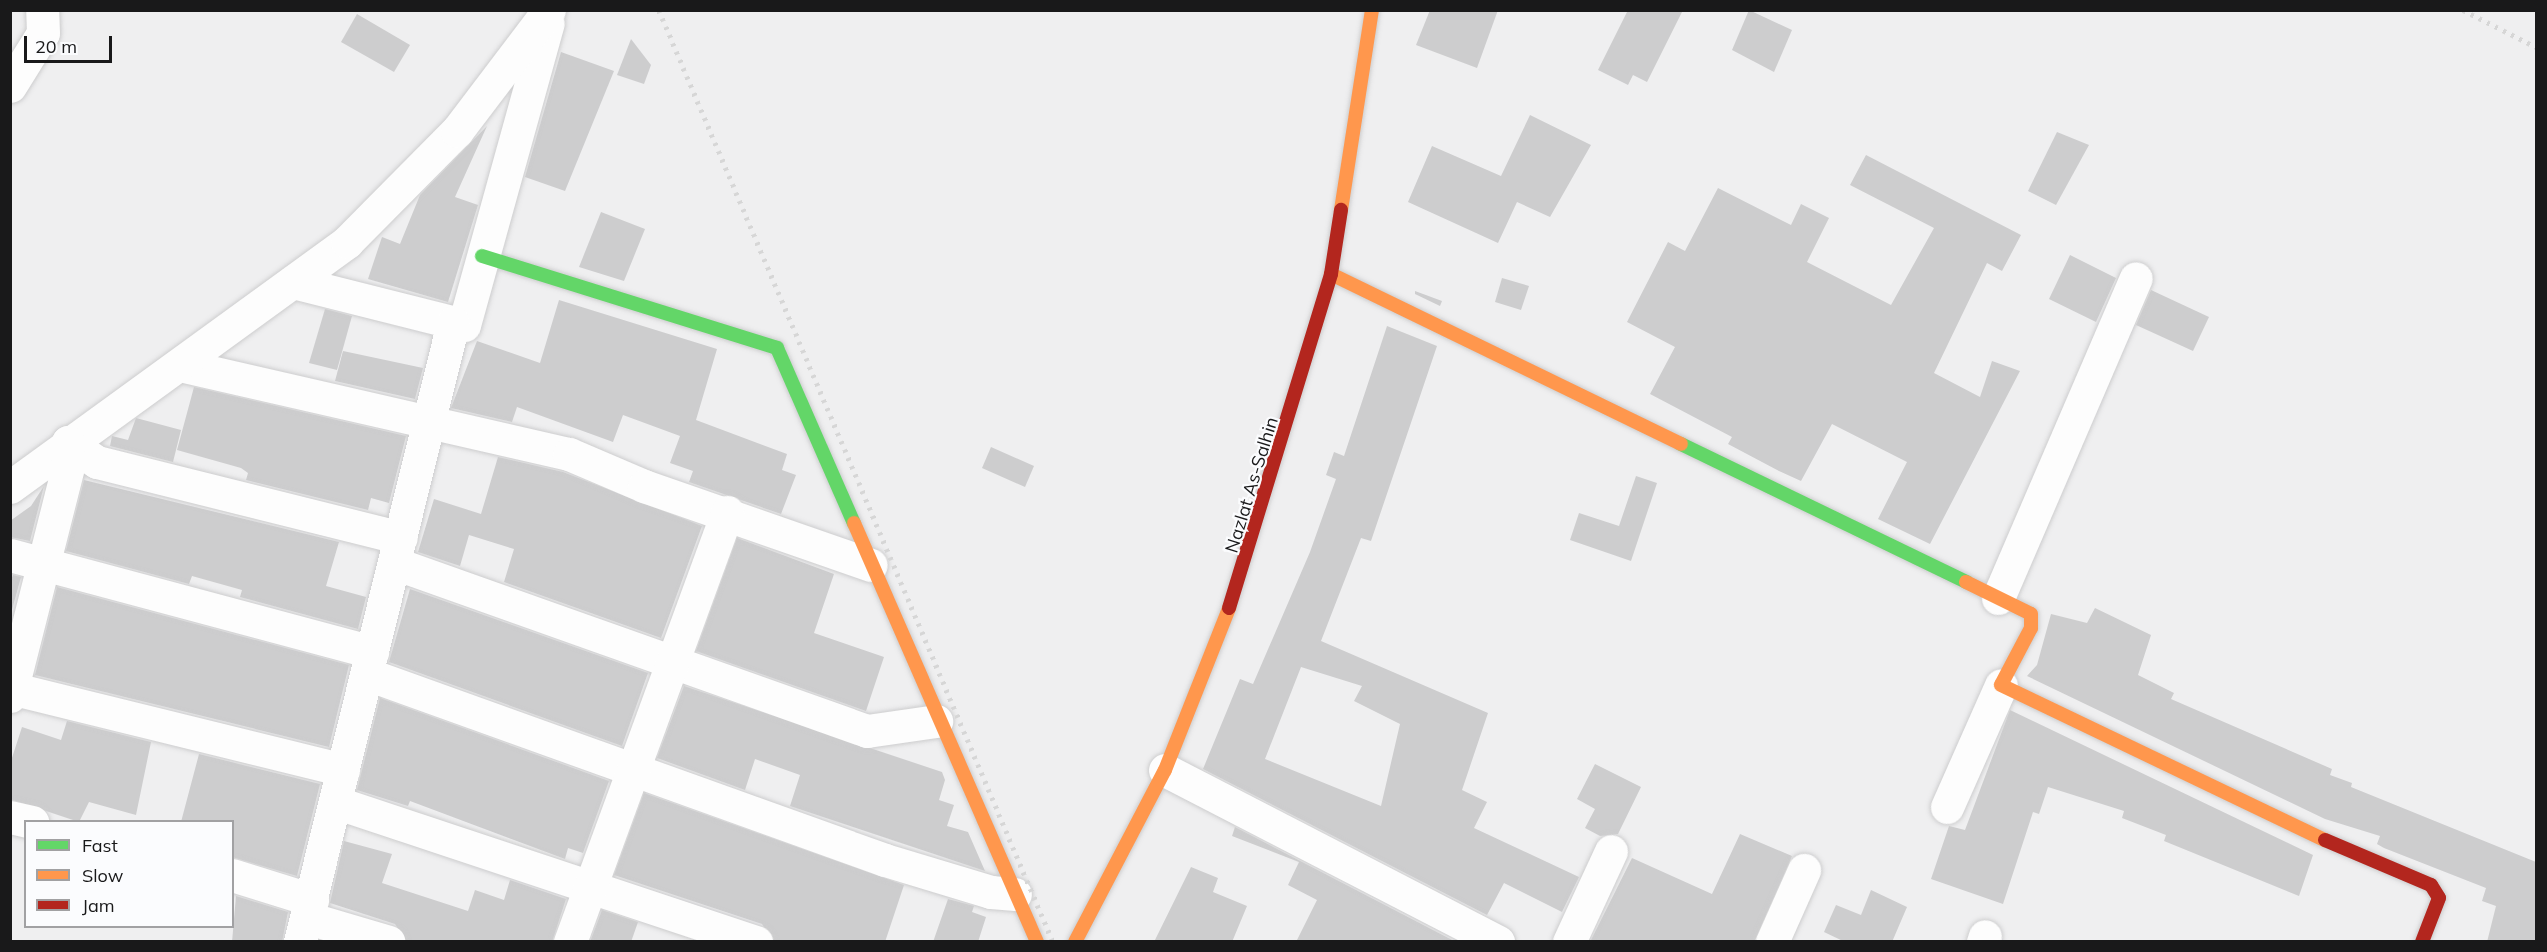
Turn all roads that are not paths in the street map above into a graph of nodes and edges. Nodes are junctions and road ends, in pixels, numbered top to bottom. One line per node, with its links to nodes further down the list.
1 (550, 10): 5 (street); 8 (street)
2 (1372, 10): 6 (street, Nazlat As-Salhin)
3 (45, 11): 4 (street)
4 (10, 86)
5 (482, 256): 9 (street); 17 (street)
6 (1331, 274): 18 (street); 25 (street, Nazlat As-Salhin)
7 (2136, 278): 18 (street)
8 (293, 282): 9 (street); 10 (street)
9 (453, 323): 11 (street)
10 (180, 365): 11 (street); 12 (street)
11 (431, 422): 14 (street); 15 (street)
12 (68, 442): 13 (street); 15 (street); 16 (street)
13 (10, 487)
14 (727, 513): 17 (street); 19 (street)
15 (397, 550): 19 (street); 20 (street)
16 (25, 559): 20 (street); 22 (street)
17 (871, 565): 23 (street)
18 (1998, 598): 21 (street)
19 (671, 661): 23 (street); 26 (street)
20 (370, 663): 24 (street); 26 (street)
21 (2001, 685): 28 (street); 43 (street)
22 (11, 691): 24 (street)
23 (936, 721): 33 (street)
24 (343, 770): 27 (street)
25 (1165, 770): 40 (street, Nazlat As-Salhin); 41 (street)
26 (631, 772): 32 (street); 33 (street)
27 (335, 802): 32 (street); 34 (street)
28 (1947, 807)
29 (1611, 851): 42 (street)
30 (1804, 870): 35 (street)
31 (234, 876): 34 (street)
32 (591, 884): 37 (street); 38 (street)
33 (1015, 894): 39 (street)
34 (307, 920): 36 (street)
35 (1773, 941)
36 (388, 942)
37 (570, 942)
38 (756, 942)
39 (1037, 942)
40 (1075, 942)
41 (1498, 942)
42 (1569, 942)
43 (2422, 942)

